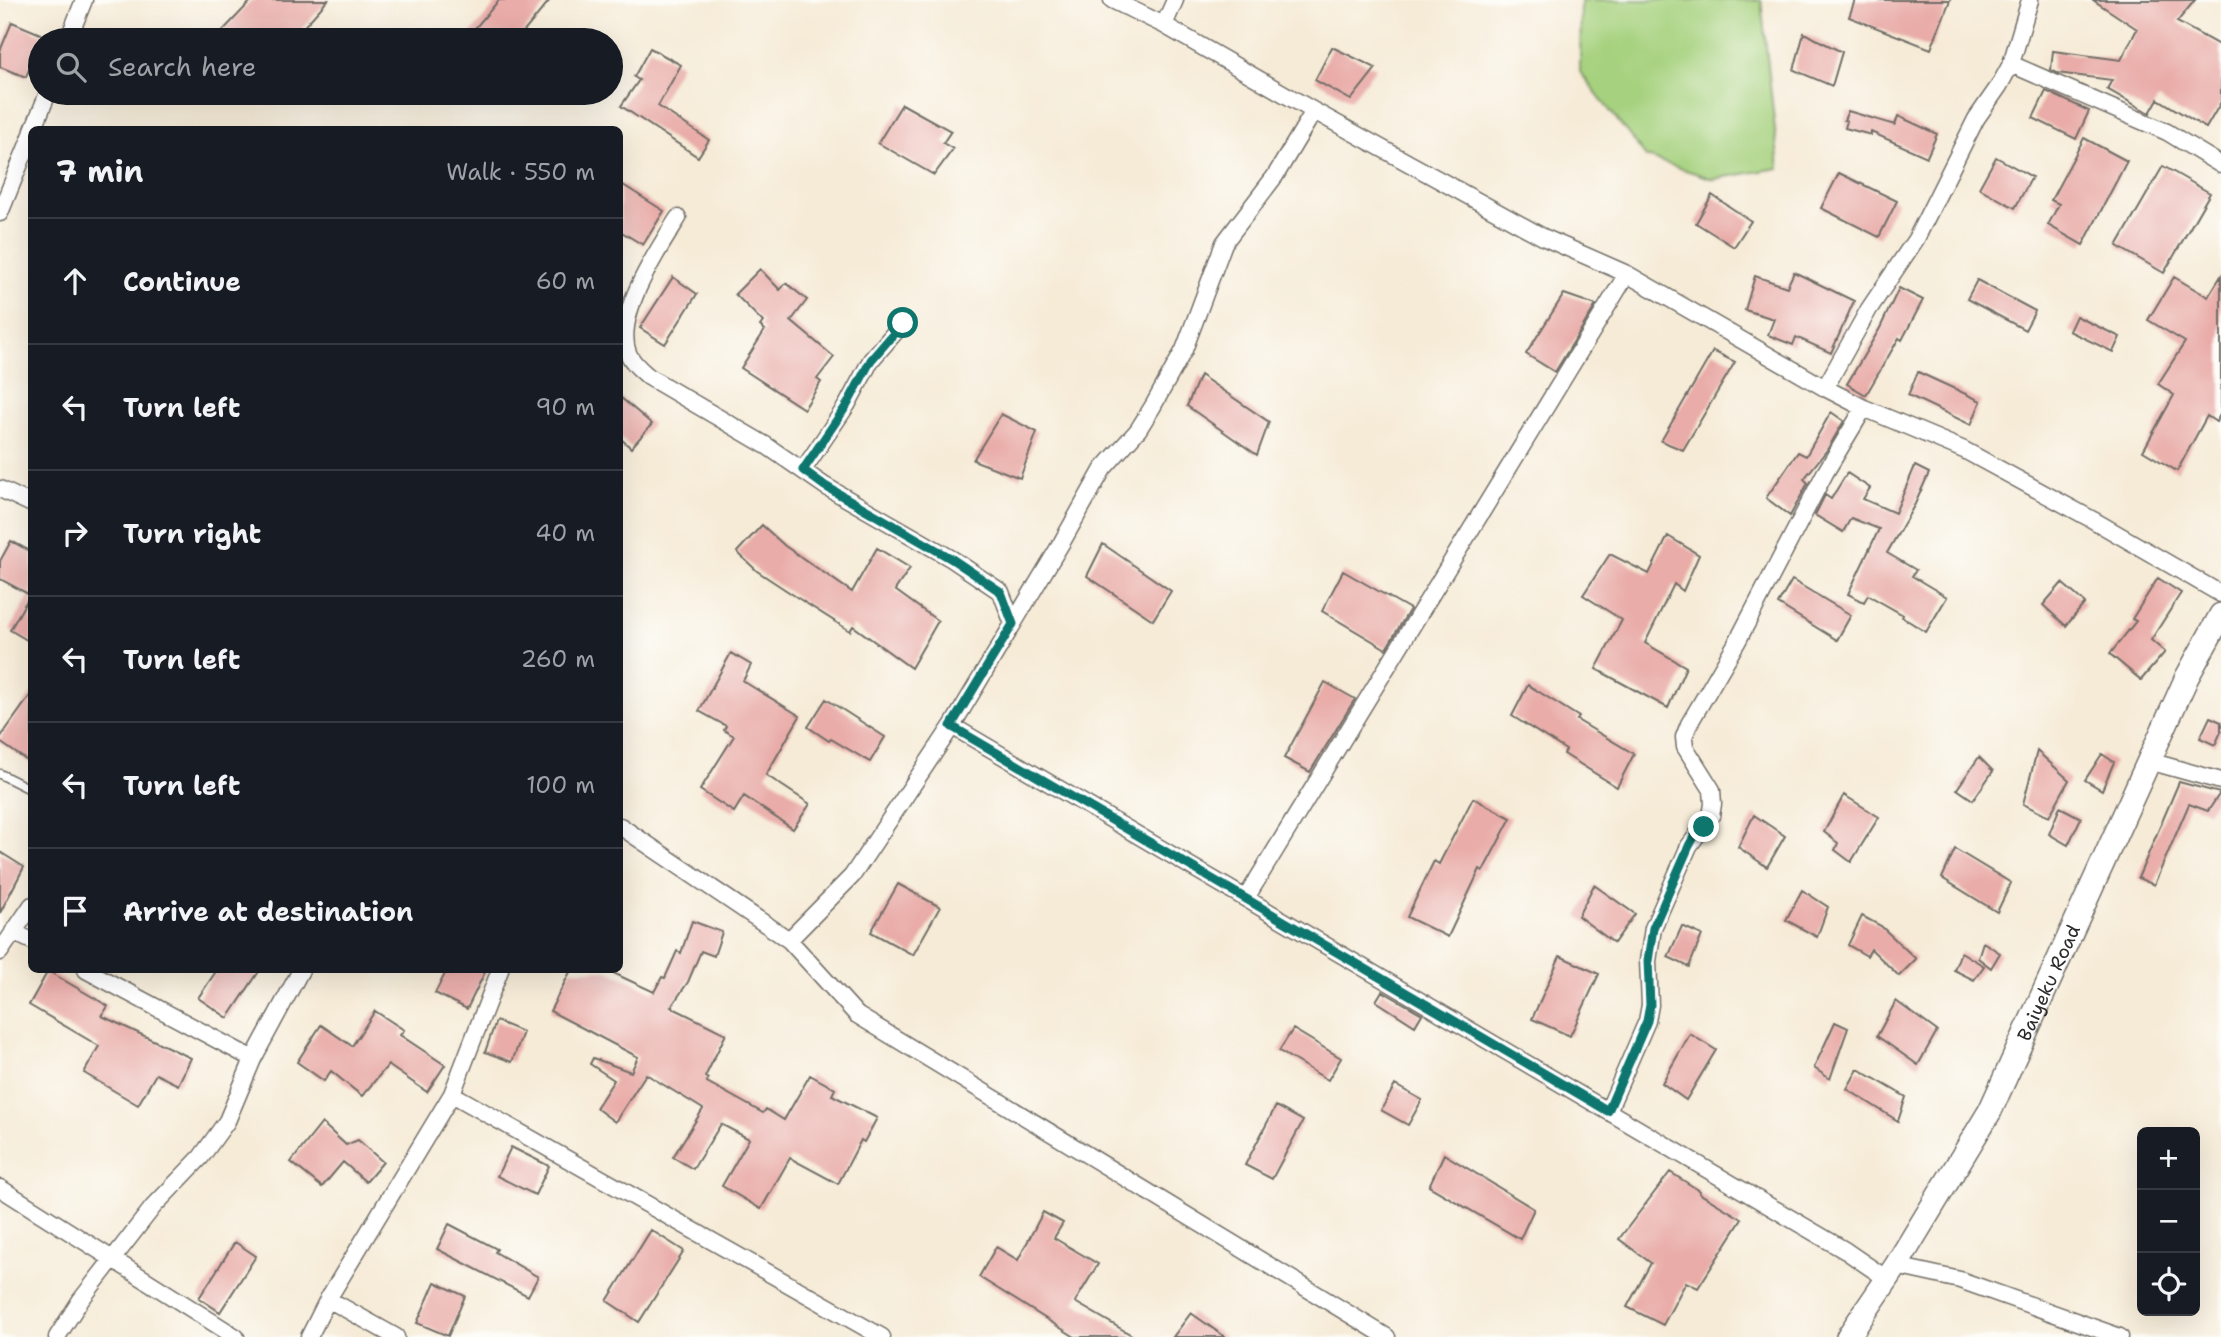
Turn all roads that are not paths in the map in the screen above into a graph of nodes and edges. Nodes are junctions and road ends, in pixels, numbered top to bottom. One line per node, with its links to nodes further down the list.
1 (84, 0): 6 (street)
2 (1112, 0): 5 (street)
3 (1175, 0): 5 (street)
4 (2030, 0): 7 (street)
5 (1164, 25): 9 (street)
6 (73, 28)
7 (2011, 64): 12 (street); 17 (street)
8 (43, 105): 10 (street)
9 (1314, 111): 15 (street); 24 (street)
10 (34, 126)
11 (28, 142): 13 (street)
12 (2221, 165)
13 (1, 207)
14 (678, 218): 19 (street)
15 (1627, 274): 17 (street); 31 (street)
16 (903, 323): 19 (street)
17 (1825, 388): 18 (street)
18 (1864, 408): 22 (street); 42 (street)
19 (803, 470): 24 (street)
20 (0, 489): 21 (street)
21 (28, 502)
22 (2221, 594)
23 (2221, 615): 26 (main road, Baiyeku Road)
24 (1013, 624): 25 (street)
25 (951, 726): 31 (street); 35 (street)
26 (2149, 761): 28 (street); 45 (main road, Baiyeku Road)
27 (0, 774): 29 (lane)
28 (2221, 781)
29 (28, 788)
30 (623, 828): 35 (street)
31 (1246, 898): 42 (street)
32 (28, 911): 33 (street)
33 (13, 932): 34 (street); 36 (street)
34 (28, 940)
35 (789, 940): 52 (street)
36 (0, 952)
37 (92, 973): 40 (street)
38 (300, 973): 40 (street)
39 (499, 973): 41 (street)
40 (253, 1059): 44 (street)
41 (452, 1094): 46 (street); 51 (street)
42 (1608, 1111): 45 (street)
43 (0, 1188): 44 (street)
44 (112, 1261): 47 (street); 48 (street)
45 (1891, 1272): 53 (main road, Baiyeku Road); 54 (street)
46 (328, 1299): 49 (street); 50 (street)
47 (57, 1337)
48 (236, 1337)
49 (309, 1337)
50 (396, 1337)
51 (882, 1337)
52 (1387, 1337)
53 (1848, 1337)
54 (2120, 1337)

